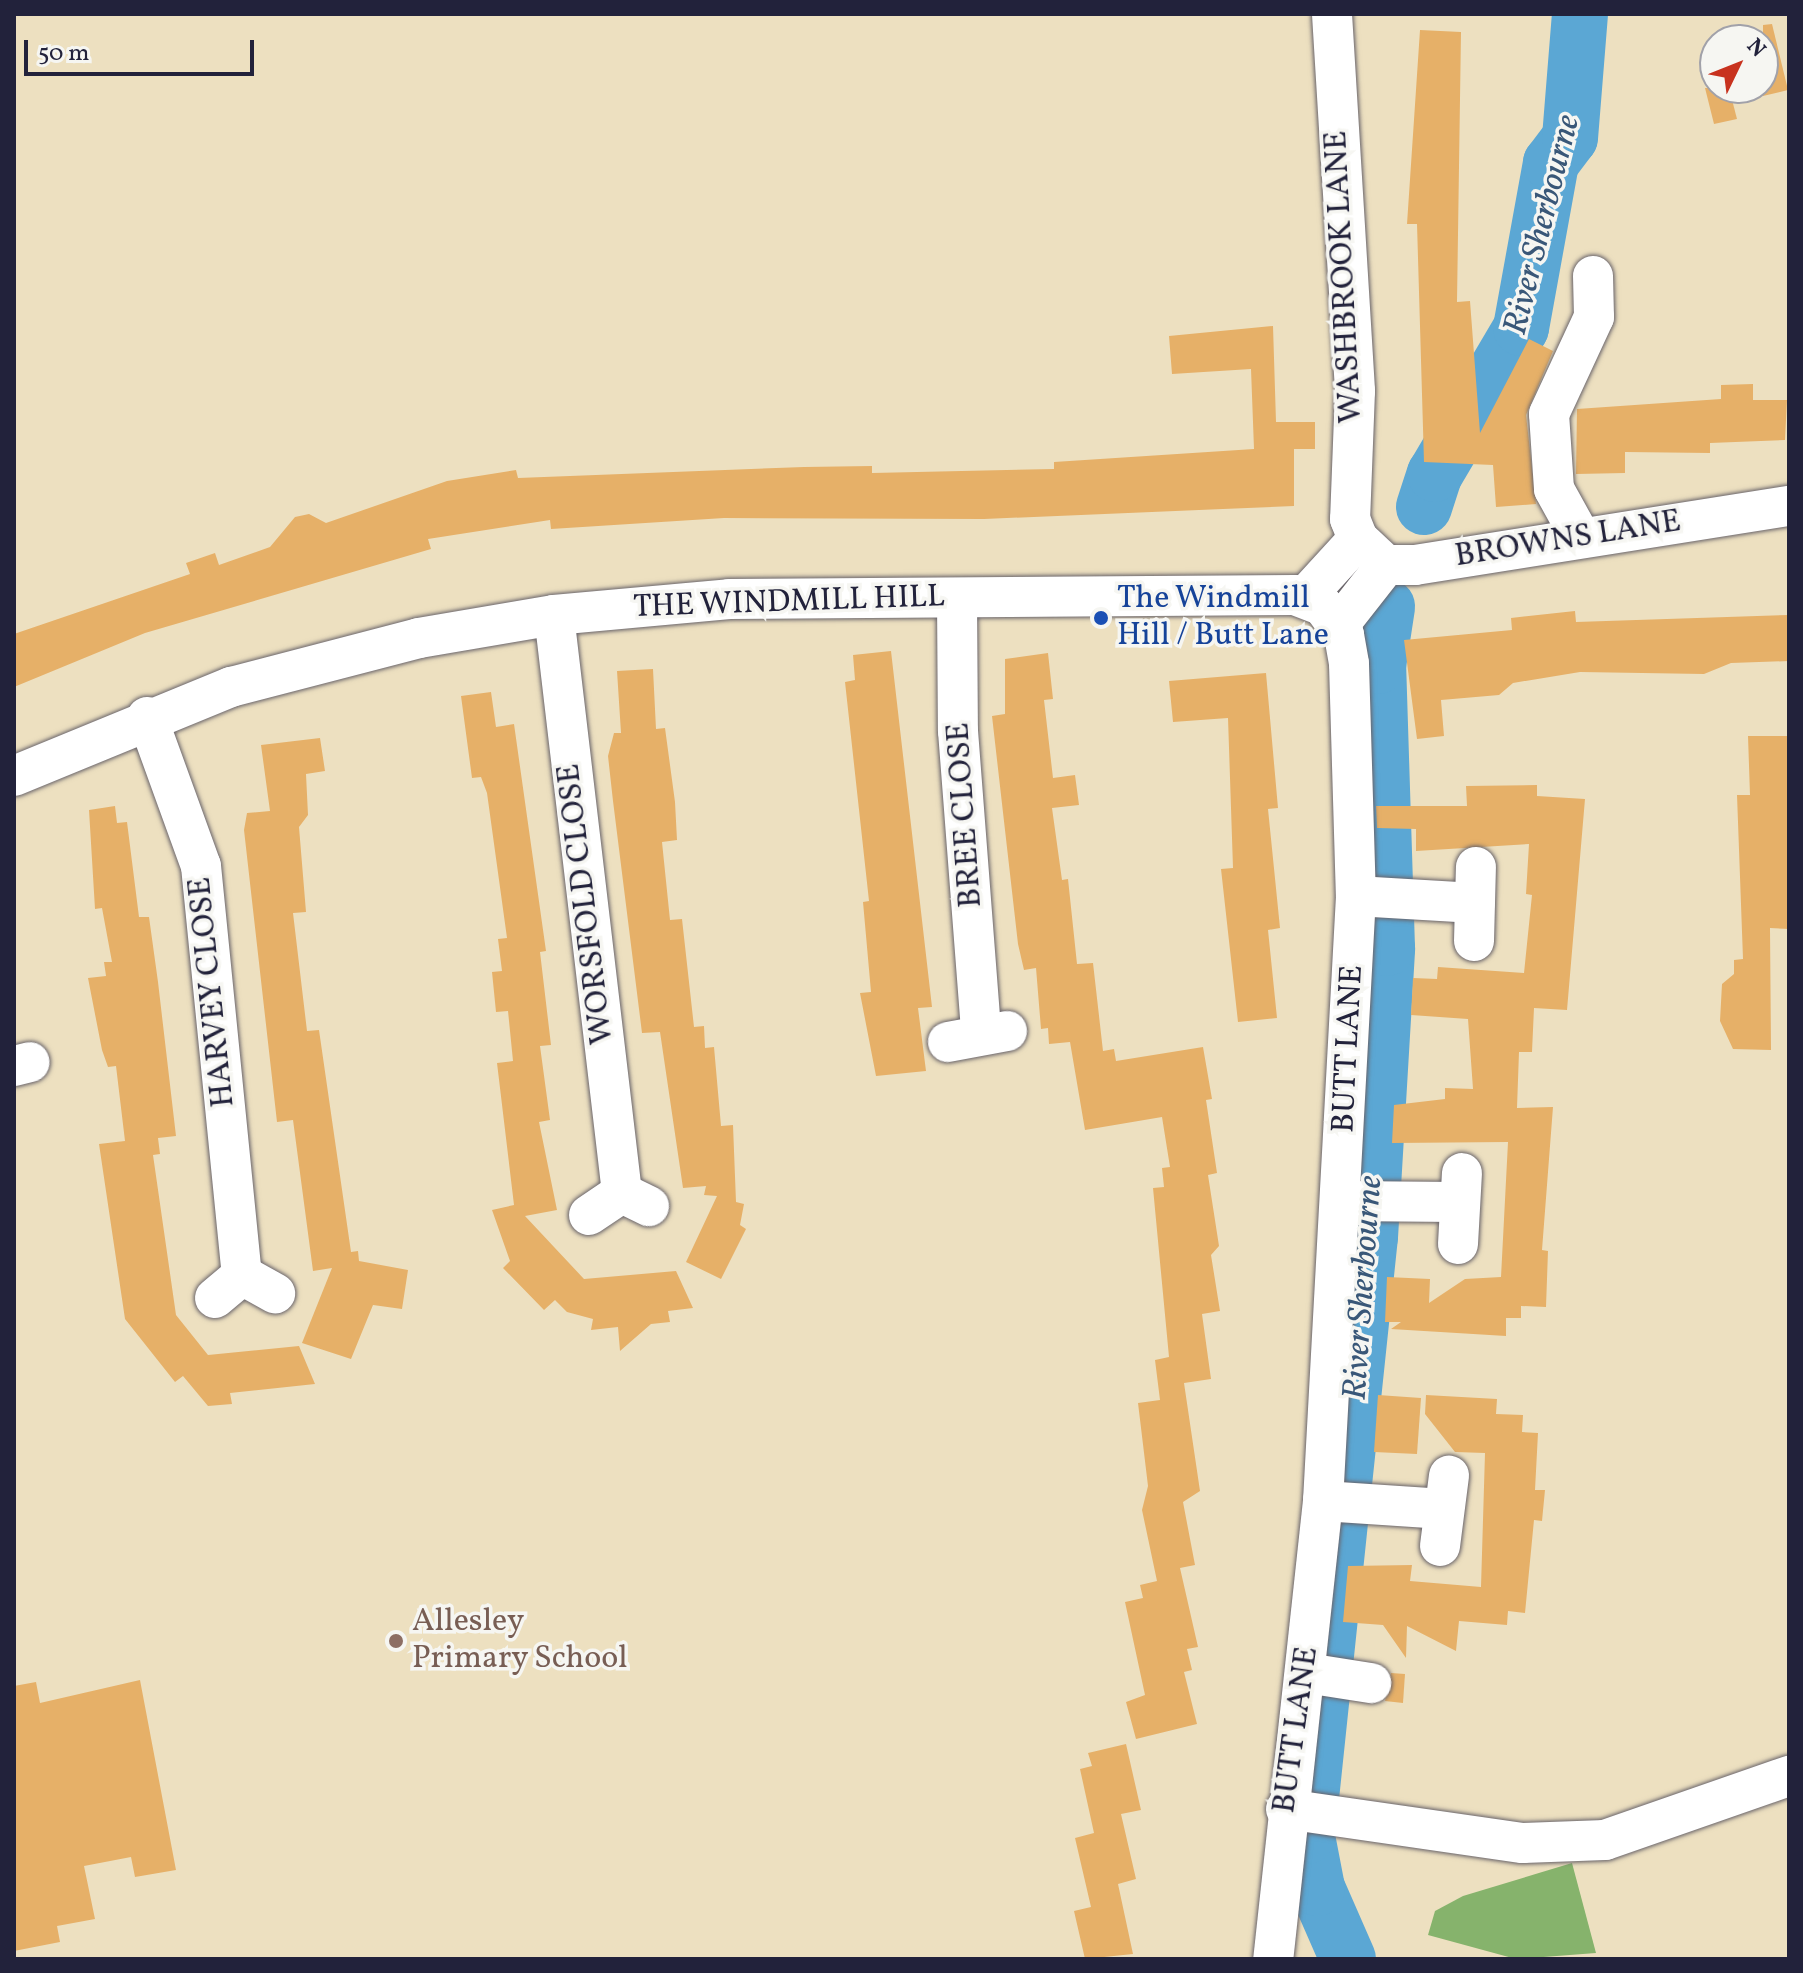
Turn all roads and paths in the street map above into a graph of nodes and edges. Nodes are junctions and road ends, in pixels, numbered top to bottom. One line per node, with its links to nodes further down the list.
1 (1332, 14): 5 (street, WASHBROOK LANE)
2 (1593, 276): 4 (street)
3 (1789, 506): 4 (street, BROWNS LANE)
4 (1581, 538): 5 (street, BROWNS LANE)
5 (1372, 552): 6 (street); 9 (street)
6 (1305, 597): 7 (street, THE WINDMILL HILL); 9 (street)
7 (957, 598): 8 (street, THE WINDMILL HILL); 14 (street, BREE CLOSE)
8 (554, 615): 10 (street, THE WINDMILL HILL); 16 (street, WORSFOLD CLOSE)
9 (1339, 625): 12 (street, BUTT LANE)
10 (147, 717): 11 (street, THE WINDMILL HILL); 18 (street, HARVEY CLOSE)
11 (14, 776)
12 (1375, 897): 13 (street); 15 (street, BUTT LANE)
13 (1475, 904)
14 (979, 1035)
15 (1363, 1201): 17 (street); 19 (street, BUTT LANE)
16 (589, 1215)
17 (1458, 1244)
18 (244, 1289)
19 (1341, 1502): 20 (street); 22 (street, BUTT LANE)
20 (1444, 1510)
21 (1789, 1776): 22 (street)
22 (1302, 1811): 23 (street, BUTT LANE)
23 (1273, 1959)

